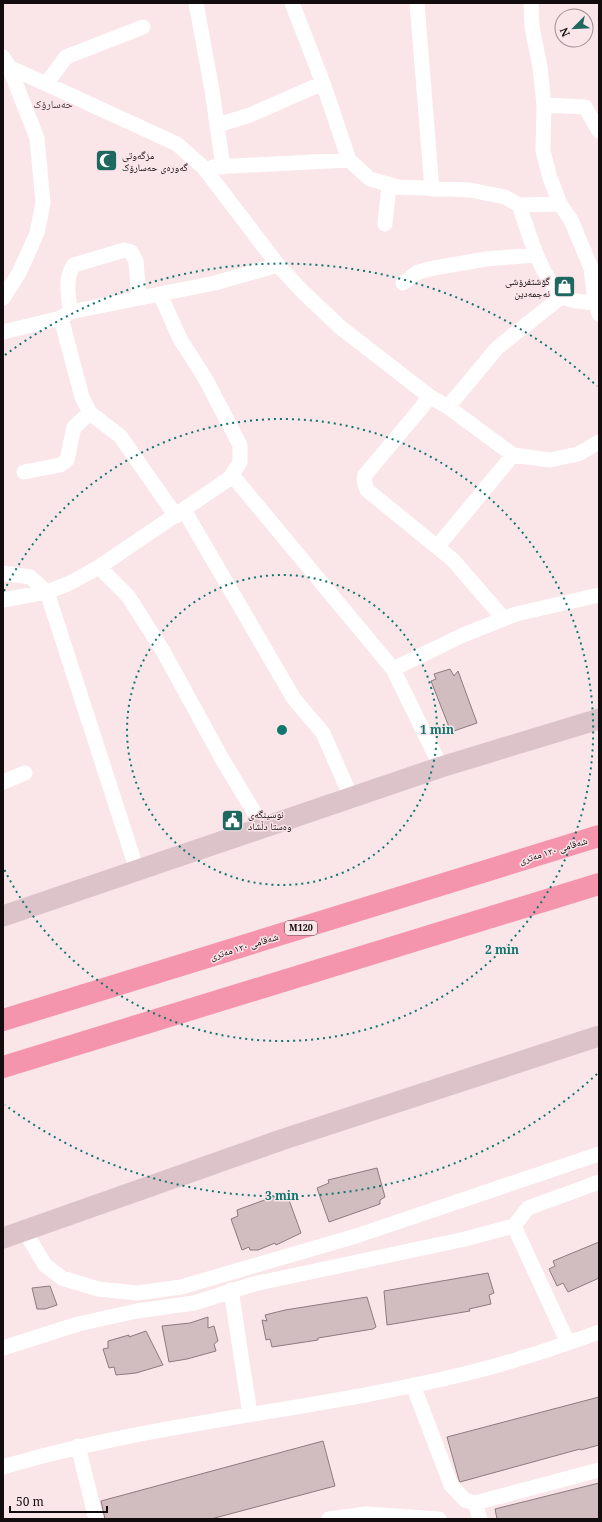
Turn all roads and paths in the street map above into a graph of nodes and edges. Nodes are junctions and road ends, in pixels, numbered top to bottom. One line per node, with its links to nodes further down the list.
1 (196, 3): 10 (street)
2 (292, 3): 7 (street)
3 (417, 3): 16 (street)
4 (531, 3): 9 (street)
5 (143, 27): 8 (street)
6 (5, 63): 8 (street); 25 (street)
7 (323, 82): 10 (street); 12 (street)
8 (46, 84): 14 (street)
9 (544, 105): 11 (street); 17 (street)
10 (218, 126): 13 (street)
11 (599, 131)
12 (350, 160): 13 (street); 15 (street)
13 (223, 167): 14 (street)
14 (204, 168): 21 (street)
15 (389, 185): 16 (street); 19 (street)
16 (432, 188): 18 (street)
17 (560, 204): 18 (street); 27 (street)
18 (519, 205): 20 (street)
19 (385, 224)
20 (536, 255): 22 (street); 24 (street)
21 (278, 265): 23 (street); 30 (street)
22 (403, 283)
23 (160, 294): 26 (street); 36 (street)
24 (561, 297): 27 (street); 31 (street)
25 (3, 298)
26 (139, 298): 28 (street); 28 (street)
27 (597, 308)
28 (65, 315): 29 (street); 32 (street)
29 (3, 332)
30 (429, 396): 31 (street); 38 (street)
31 (448, 407): 34 (street)
32 (90, 412): 35 (street); 37 (street)
33 (599, 442): 34 (street)
34 (513, 455): 38 (street)
35 (24, 472)
36 (232, 475): 37 (street); 45 (street)
37 (180, 513): 39 (street); 50 (street)
38 (437, 547): 44 (street)
39 (98, 567): 41 (street); 51 (street)
40 (3, 573): 41 (street)
41 (47, 592): 43 (street); 53 (street)
42 (599, 595): 44 (street)
43 (3, 600)
44 (504, 619): 45 (street)
45 (393, 669): 47 (street)
46 (599, 719): 47 (street)
47 (441, 767): 50 (street)
48 (24, 773): 49 (street)
49 (3, 782)
50 (351, 797): 51 (street)
51 (263, 827): 53 (street)
52 (599, 836): 56 (highway, شەقامی ١٢٠ مەتری / M120)
53 (137, 870): 55 (street)
54 (599, 884): 58 (highway)
55 (3, 916)
56 (3, 1020)
57 (599, 1036): 62 (street)
58 (3, 1067)
59 (599, 1154): 62 (street)
60 (599, 1182): 61 (street)
61 (514, 1226): 64 (street); 66 (street)
62 (24, 1230): 63 (street)
63 (3, 1238)
64 (231, 1290): 67 (street); 69 (street)
65 (599, 1332): 66 (street)
66 (568, 1343): 68 (street)
67 (3, 1348)
68 (413, 1385): 69 (street); 73 (street)
69 (250, 1414): 70 (street)
70 (78, 1446): 71 (street); 74 (street)
71 (3, 1467)
72 (599, 1470): 73 (street)
73 (475, 1503): 77 (street)
74 (96, 1519)
75 (330, 1519): 76 (street)
76 (439, 1519)
77 (480, 1519)

